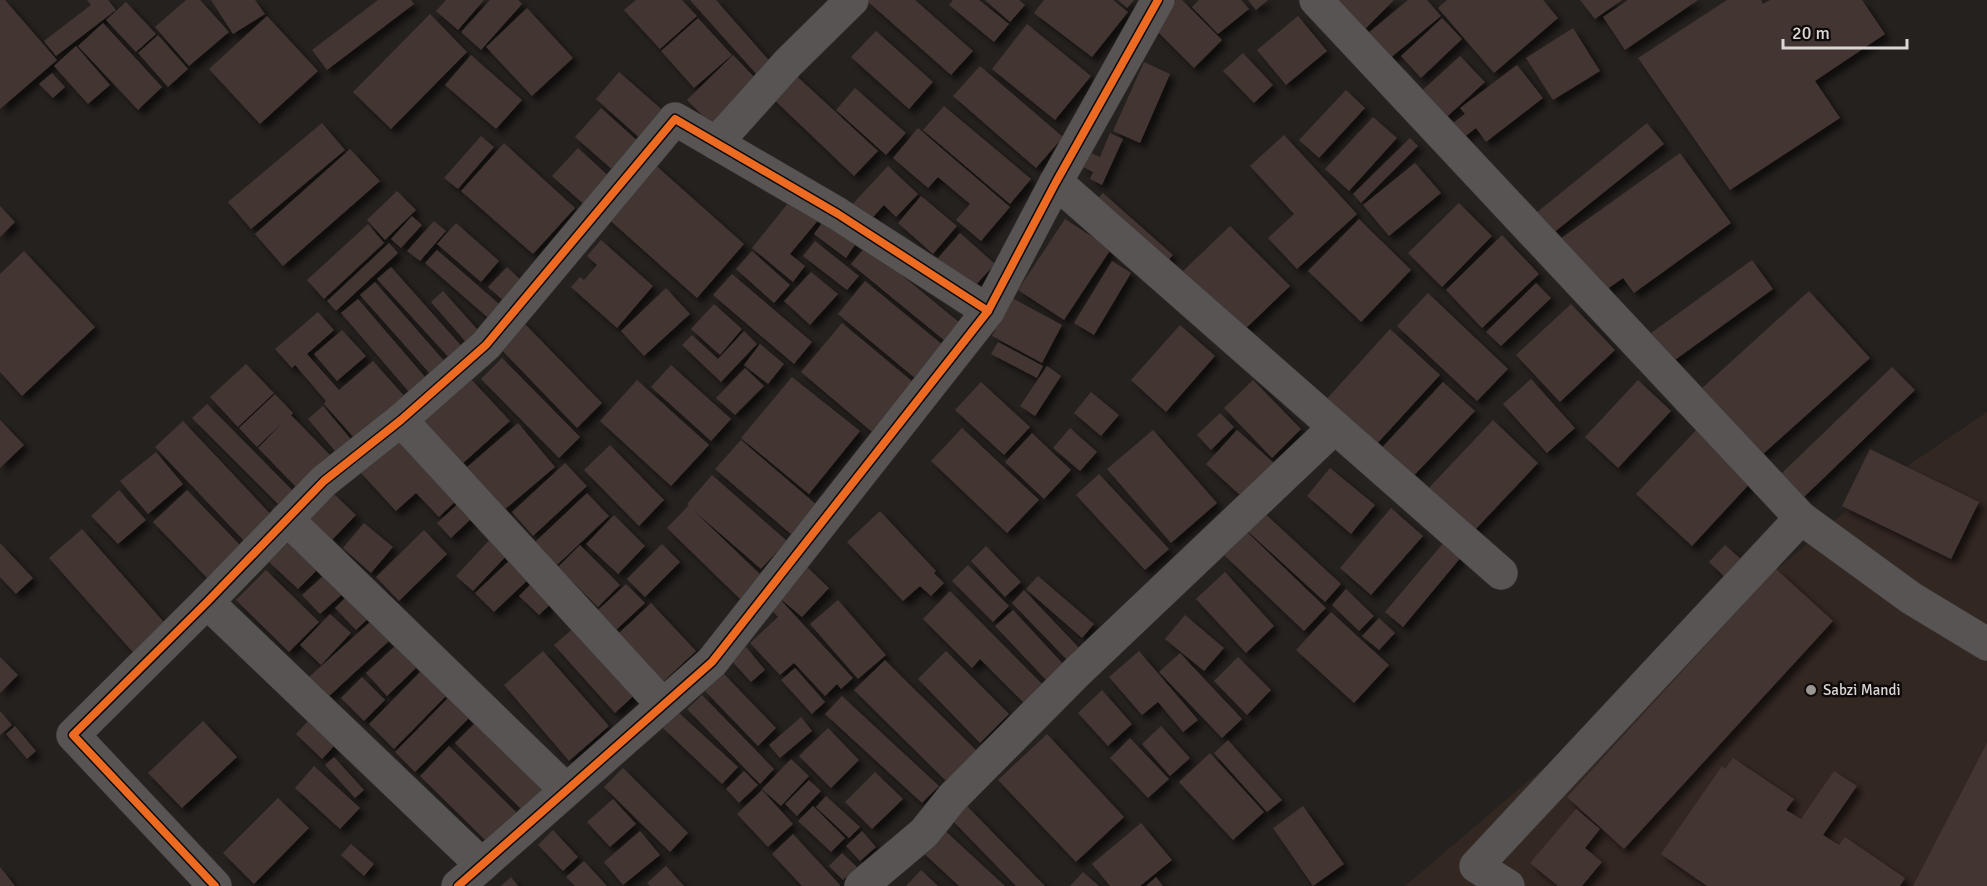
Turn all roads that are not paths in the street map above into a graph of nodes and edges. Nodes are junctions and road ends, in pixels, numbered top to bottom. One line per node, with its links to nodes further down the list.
1 (852, 0): 4 (street)
2 (1158, 0): 5 (street)
3 (1316, 0): 9 (street)
4 (716, 143): 6 (street); 7 (street)
5 (1056, 182): 6 (street); 8 (street)
6 (988, 311): 14 (street)
7 (400, 420): 10 (street); 14 (street)
8 (1335, 427): 11 (street); 19 (street)
9 (1801, 518): 13 (street); 20 (street)
10 (287, 519): 12 (street); 15 (street)
11 (1502, 573)
12 (207, 602): 16 (street); 17 (street)
13 (1987, 644)
14 (663, 705): 15 (street)
15 (566, 790): 16 (street)
16 (482, 865): 18 (street)
17 (215, 886)
18 (458, 886)
19 (861, 886)
20 (1508, 886)

